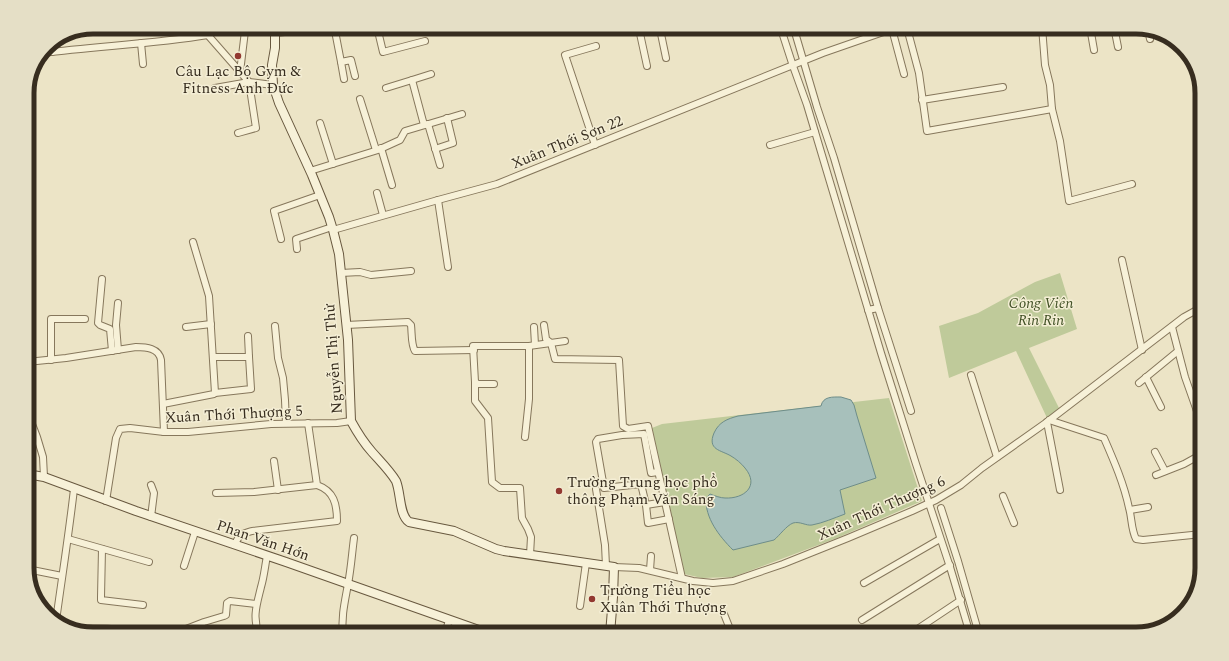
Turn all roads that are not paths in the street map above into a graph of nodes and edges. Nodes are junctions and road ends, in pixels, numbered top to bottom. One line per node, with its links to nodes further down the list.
1 (202, 34): 20 (street)
2 (207, 34): 31 (street)
3 (245, 34): 31 (street)
4 (275, 34): 38 (street, Nguyễn Thị Thử)
5 (336, 34): 27 (street)
6 (379, 34): 19 (street)
7 (640, 34): 29 (street)
8 (661, 34): 25 (street)
9 (782, 34): 30 (street)
10 (796, 34): 26 (street)
11 (879, 34): 26 (street, Xuân Thới Sơn 22)
12 (895, 34): 33 (street)
13 (909, 34): 43 (street)
14 (1043, 34): 44 (street)
15 (1091, 34): 23 (street)
16 (1115, 34): 22 (street)
17 (1149, 36): 18 (street)
18 (1150, 39)
19 (425, 41)
20 (141, 43): 24 (street); 28 (street)
21 (596, 46): 51 (street)
22 (1118, 47)
23 (1094, 50)
24 (52, 52)
25 (666, 58)
26 (804, 61): 30 (street, Xuân Thới Sơn 22); 74 (street)
27 (341, 62): 34 (street); 35 (street)
28 (143, 64)
29 (647, 66)
30 (792, 66): 49 (street); 51 (street, Xuân Thới Sơn 22)
31 (240, 72): 37 (street)
32 (431, 74): 36 (street)
33 (904, 74)
34 (355, 76)
35 (344, 79)
36 (412, 80): 41 (street); 48 (street)
37 (249, 82): 38 (street); 40 (street); 50 (street)
38 (273, 85): 57 (street, Nguyễn Thị Thử)
39 (1003, 87): 43 (street)
40 (215, 88)
41 (386, 88)
42 (360, 99): 53 (street)
43 (922, 100): 44 (street)
44 (1052, 109): 59 (street)
45 (462, 114): 46 (street)
46 (447, 118): 48 (street); 54 (street)
47 (320, 123): 55 (street)
48 (426, 125): 53 (street); 54 (street)
49 (815, 132): 52 (street); 75 (street)
50 (238, 133)
51 (595, 145): 62 (street, Xuân Thới Sơn 22)
52 (770, 145)
53 (378, 149): 55 (street); 58 (street)
54 (435, 150): 56 (street)
55 (333, 164): 57 (street)
56 (440, 165)
57 (310, 171): 61 (street, Nguyễn Thị Thử)
58 (392, 184)
59 (1132, 184)
60 (377, 193): 63 (street)
61 (320, 196): 64 (street, Nguyễn Thị Thử); 65 (street)
62 (438, 200): 63 (street, Xuân Thới Sơn 22); 69 (street)
63 (383, 215): 64 (street, Xuân Thới Sơn 22)
64 (333, 229): 67 (street, Xuân Thới Sơn 22); 71 (street, Nguyễn Thị Thử)
65 (281, 239)
66 (193, 242): 78 (street)
67 (297, 249)
68 (1122, 260): 90 (street)
69 (448, 267)
70 (411, 272): 71 (street)
71 (341, 273): 79 (street, Nguyễn Thị Thử)
72 (102, 279): 91 (street)
73 (118, 303): 91 (street)
74 (878, 308): 75 (street); 106 (street)
75 (868, 310): 133 (street)
76 (1195, 310): 84 (street, Xuân Thới Thượng 6)
77 (85, 319): 95 (street)
78 (211, 324): 82 (street); 94 (street)
79 (346, 324): 89 (street); 107 (street, Nguyễn Thị Thử)
80 (544, 325): 87 (street)
81 (276, 326): 109 (street)
82 (186, 327)
83 (534, 327): 88 (street)
84 (1172, 327): 90 (street, Xuân Thới Thượng 6); 92 (street)
85 (248, 336): 93 (street)
86 (565, 341): 87 (street)
87 (551, 343): 88 (street); 119 (street)
88 (532, 346): 89 (street); 113 (street)
89 (474, 350): 99 (street)
90 (1142, 350): 108 (street, Xuân Thới Thượng 6)
91 (115, 351): 95 (street); 104 (street)
92 (1178, 351): 98 (street); 103 (street)
93 (249, 357): 94 (street); 102 (street)
94 (213, 358): 102 (street)
95 (51, 360): 96 (street)
96 (34, 361)
97 (971, 375): 115 (street)
98 (1146, 377): 100 (street); 105 (street)
99 (475, 382): 101 (street); 148 (street)
100 (1139, 383)
101 (494, 384)
102 (215, 392): 104 (street)
103 (1195, 400)
104 (163, 404): 112 (street)
105 (1161, 407)
106 (911, 411)
107 (351, 421): 110 (street, Xuân Thới Thượng 5); 148 (street, Nguyễn Thị Thử)
108 (1048, 421): 115 (street, Xuân Thới Thượng 6); 128 (street); 137 (street)
109 (286, 423): 110 (street, Xuân Thới Thượng 5); 112 (street, Xuân Thới Thượng 5)
110 (308, 423): 124 (street)
111 (34, 428): 122 (street)
112 (164, 432): 131 (street, Xuân Thới Thượng 5)
113 (525, 437)
114 (1156, 452): 118 (street)
115 (997, 457): 133 (street, Xuân Thới Thượng 6)
116 (1195, 458): 118 (street)
117 (274, 461): 127 (street)
118 (1165, 471): 121 (street)
119 (658, 472): 132 (street); 134 (street)
120 (34, 475): 122 (street, Phan Văn Hớn)
121 (1156, 475)
122 (44, 477): 125 (street, Phan Văn Hớn)
123 (151, 485): 138 (street)
124 (318, 485): 127 (street); 146 (street)
125 (74, 489): 131 (street, Phan Văn Hớn); 144 (street)
126 (596, 489): 155 (street)
127 (278, 490): 129 (street)
128 (1060, 490)
129 (216, 493)
130 (1003, 496): 140 (street)
131 (106, 501): 138 (street, Phan Văn Hớn)
132 (665, 502): 134 (street); 139 (street)
133 (929, 503): 145 (street); 159 (street, Xuân Thới Thượng 6)
134 (646, 505): 139 (street)
135 (1148, 507): 137 (street)
136 (941, 508): 179 (street)
137 (1130, 510): 142 (street)
138 (151, 517): 141 (street, Phan Văn Hớn)
139 (669, 519): 159 (street)
140 (1014, 523)
141 (195, 532): 146 (street, Phan Văn Hớn); 153 (street)
142 (1195, 535)
143 (354, 538): 161 (street)
144 (68, 539): 147 (street); 158 (street)
145 (940, 539): 154 (street); 160 (street)
146 (235, 545): 149 (street, Phan Văn Hớn)
147 (102, 549): 151 (street); 164 (street)
148 (530, 555): 152 (street, Nguyễn Thị Thử)
149 (267, 556): 161 (street, Phan Văn Hớn); 163 (street)
150 (651, 556): 157 (street)
151 (149, 562)
152 (586, 563): 155 (street, Nguyễn Thị Thử); 165 (street)
153 (184, 566)
154 (950, 566): 162 (street); 169 (street)
155 (610, 567): 157 (street, Xuân Thới Thượng 6); 175 (street)
156 (34, 570): 158 (street)
157 (650, 570): 159 (street, Xuân Thới Thượng 6)
158 (62, 576): 166 (street)
159 (682, 578)
160 (864, 583)
161 (348, 584): 168 (street, Phan Văn Hớn); 172 (street)
162 (961, 600): 177 (street); 178 (street)
163 (256, 604): 170 (street); 171 (street)
164 (143, 605)
165 (580, 606)
166 (57, 614)
167 (724, 614): 176 (street)
168 (449, 620): 173 (street); 174 (street, Phan Văn Hớn)
169 (862, 620)
170 (191, 627)
171 (257, 627)
172 (342, 627)
173 (447, 627)
174 (470, 627)
175 (611, 627)
176 (729, 627)
177 (923, 627)
178 (968, 627)
179 (977, 627)

